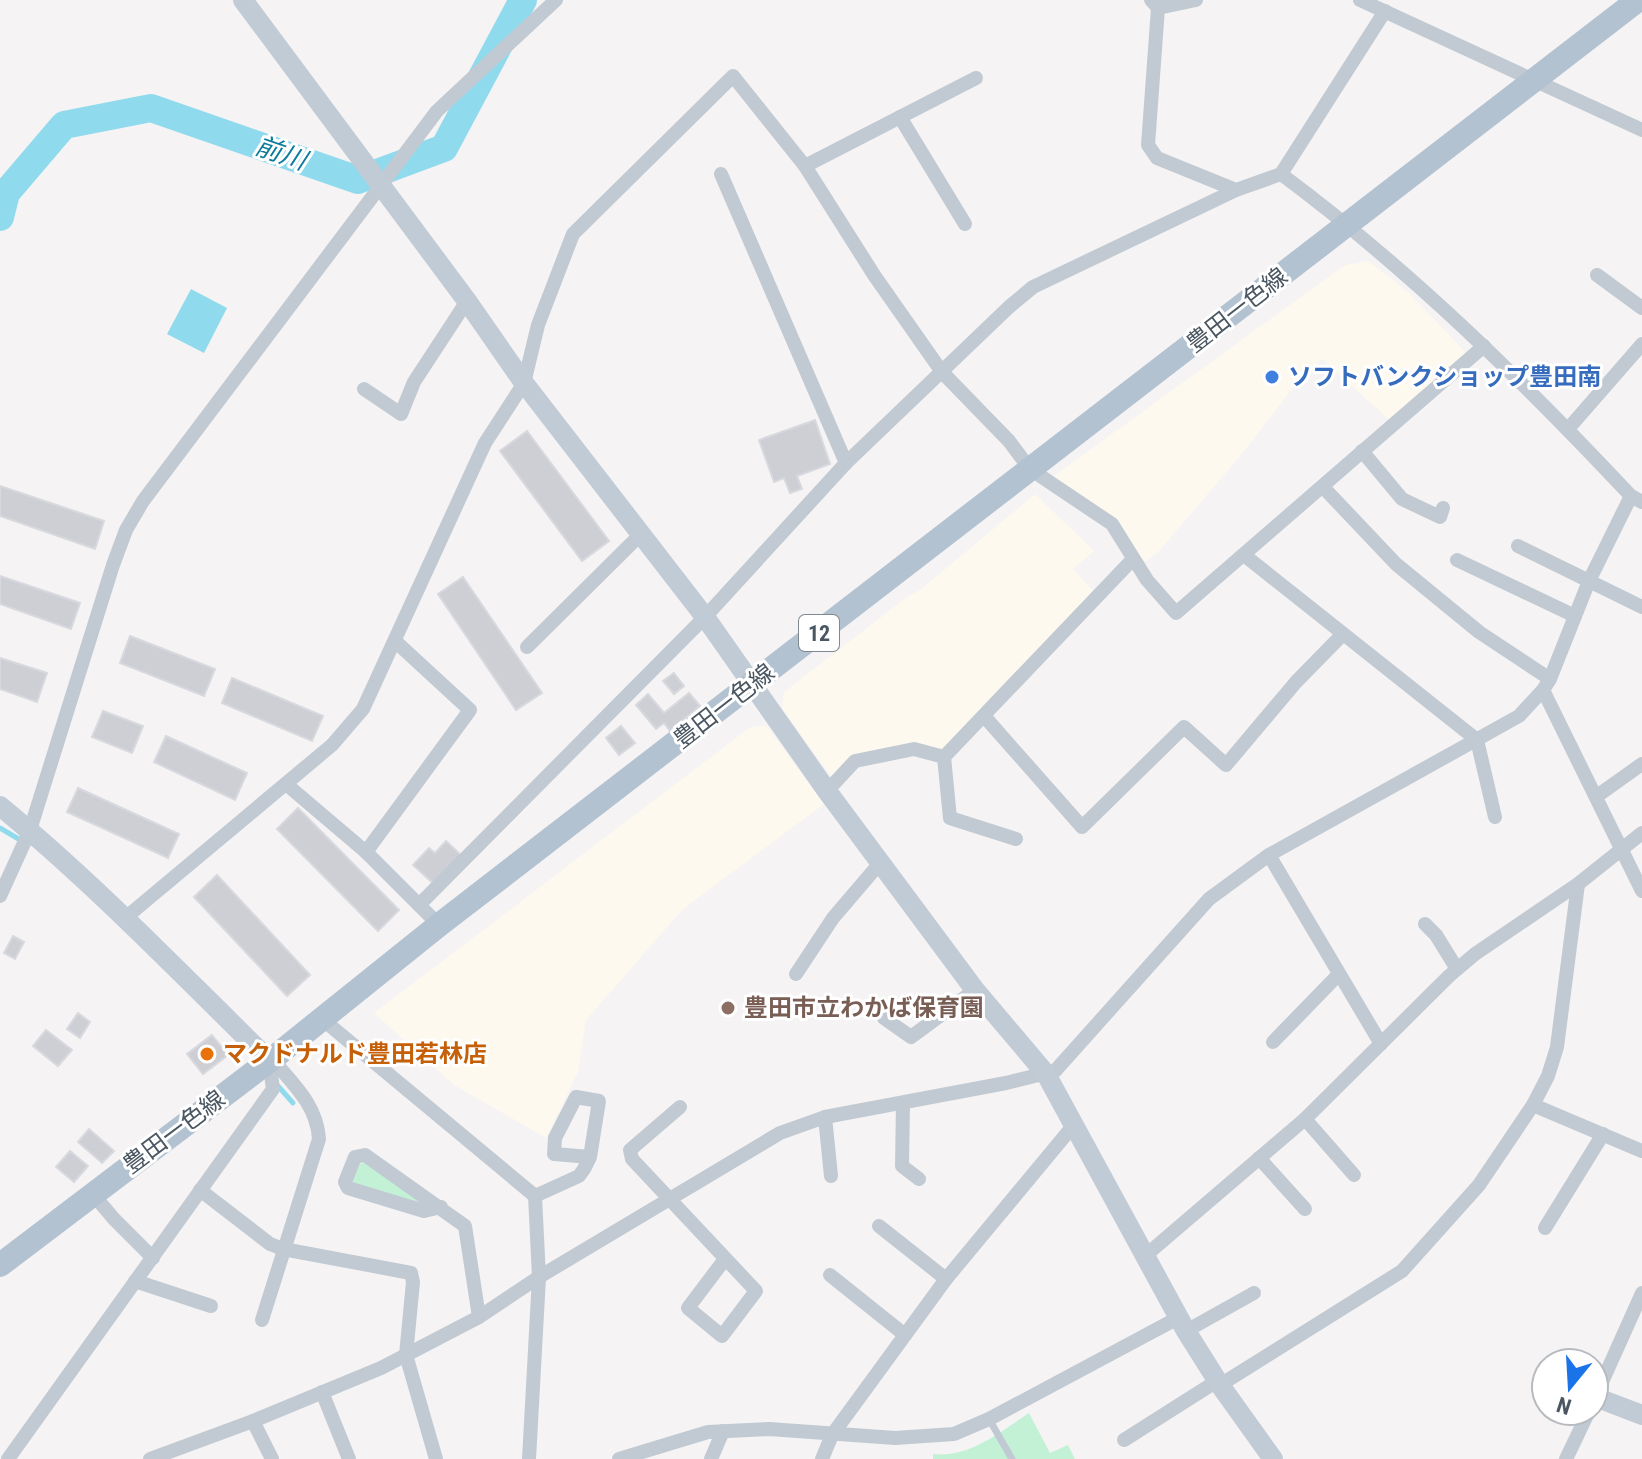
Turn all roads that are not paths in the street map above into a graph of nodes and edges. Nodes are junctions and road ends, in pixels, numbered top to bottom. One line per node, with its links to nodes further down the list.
1 (243, 0): 15 (street)
2 (556, 0): 15 (street)
3 (1196, 0): 6 (street)
4 (1360, 0): 7 (street)
5 (1638, 0): 9 (main road, 豊田一色線 / 12)
6 (1155, 4): 16 (street)
7 (1385, 11): 9 (street); 14 (street)
8 (976, 78): 10 (street)
9 (1535, 80): 11 (street); 18 (main road, 豊田一色線 / 12)
10 (900, 117): 12 (street); 17 (street)
11 (1642, 130)
12 (805, 166): 24 (street); 25 (street)
13 (721, 174): 29 (street)
14 (1281, 174): 16 (street); 18 (street)
15 (381, 185): 20 (street); 57 (street)
16 (1236, 190): 24 (street)
17 (965, 224)
18 (1349, 224): 23 (street); 30 (main road, 豊田一色線 / 12)
19 (1597, 275): 21 (street)
20 (467, 301): 25 (street); 26 (street)
21 (1642, 308)
22 (1642, 344): 27 (street)
23 (1484, 346): 27 (street); 28 (street)
24 (942, 372): 29 (street); 30 (street)
25 (524, 383): 34 (street); 44 (street)
26 (364, 389)
27 (1568, 429): 32 (street)
28 (1362, 451): 31 (street); 33 (street)
29 (846, 463): 42 (street)
30 (1030, 469): 37 (street); 46 (main road, 豊田一色線 / 12)
31 (1323, 487): 36 (street); 47 (street)
32 (1636, 499): 39 (street)
33 (1443, 508)
34 (640, 535): 42 (street); 45 (street)
35 (1518, 546): 39 (street)
36 (1244, 555): 37 (street); 43 (street)
37 (1133, 559): 48 (street)
38 (1457, 560): 41 (street)
39 (1589, 581): 40 (street); 41 (street)
40 (1642, 607)
41 (1575, 616): 47 (street)
42 (705, 617): 46 (street); 67 (street)
43 (1342, 635): 48 (street); 49 (street)
44 (395, 641): 52 (street); 61 (street)
45 (527, 647)
46 (754, 684): 53 (street); 70 (main road, 豊田一色線 / 12)
47 (1546, 684): 49 (street); 54 (street)
48 (984, 716): 50 (street)
49 (1477, 740): 56 (street); 62 (street)
50 (944, 757): 53 (street); 59 (street)
51 (1642, 764): 54 (street)
52 (286, 784): 61 (street); 68 (street)
53 (827, 791): 63 (street)
54 (1597, 796): 60 (street)
55 (0, 806): 57 (street)
56 (1495, 817)
57 (30, 830): 66 (street); 68 (street)
58 (1642, 833): 60 (street)
59 (1016, 839)
60 (1622, 846): 64 (street); 65 (street)
61 (366, 852): 67 (street)
62 (1269, 855): 73 (street); 80 (street)
63 (880, 863): 72 (street); 74 (street)
64 (1578, 884): 71 (street); 82 (street)
65 (1642, 891)
66 (0, 896)
67 (419, 905): 70 (street)
68 (124, 919): 79 (street)
69 (1425, 924): 71 (street)
70 (439, 925): 75 (main road, 豊田一色線 / 12)
71 (1457, 969): 78 (street)
72 (796, 974)
73 (1338, 975): 77 (street); 78 (street)
74 (975, 990): 76 (street); 80 (street)
75 (321, 1018): 79 (main road, 豊田一色線 / 12); 96 (street)
76 (884, 1018)
77 (1273, 1042)
78 (1381, 1044): 85 (street)
79 (270, 1059): 94 (street); 95 (main road, 豊田一色線 / 12); 102 (street)
80 (1046, 1074): 81 (street); 86 (street)
81 (903, 1103): 84 (street); 93 (street)
82 (1533, 1105): 87 (street); 120 (street)
83 (680, 1107): 97 (street)
84 (825, 1117): 92 (street); 97 (street)
85 (1305, 1119): 90 (street); 91 (street)
86 (1073, 1126): 103 (street); 109 (street)
87 (1603, 1134): 88 (street); 101 (street)
88 (1642, 1151)
89 (590, 1157): 89 (street); 96 (street)
90 (1259, 1158): 99 (street); 103 (street)
91 (1354, 1175)
92 (831, 1176)
93 (919, 1179)
94 (200, 1190): 102 (street); 104 (street)
95 (92, 1193): 104 (street); 106 (main road, 豊田一色線 / 12)
96 (535, 1196): 108 (street)
97 (668, 1200): 105 (street); 108 (street)
98 (441, 1207): 98 (street); 114 (street)
99 (1305, 1209)
100 (879, 1226): 109 (street)
101 (1545, 1228)
102 (283, 1249): 115 (street); 118 (street)
103 (1145, 1256): 116 (street)
104 (153, 1258): 110 (street)
105 (725, 1259): 105 (street)
106 (0, 1265)
107 (830, 1275): 117 (street)
108 (539, 1277): 114 (street); 136 (street)
109 (946, 1279): 117 (street)
110 (135, 1281): 113 (street); 131 (street)
111 (1254, 1293): 116 (street)
112 (1642, 1293): 119 (street)
113 (211, 1306)
114 (479, 1317): 118 (street)
115 (262, 1320)
116 (1182, 1324): 120 (street); 124 (street)
117 (905, 1335): 128 (street)
118 (406, 1355): 121 (street); 135 (street)
119 (1610, 1365)
120 (1219, 1383): 129 (street); 130 (street)
121 (322, 1392): 125 (street); 134 (street)
122 (1610, 1407): 123 (street)
123 (1642, 1415)
124 (989, 1419): 128 (street); 140 (lane)
125 (253, 1421): 132 (street); 133 (street)
126 (1581, 1427): 141 (street)
127 (723, 1431): 128 (street); 137 (street); 138 (street)
128 (832, 1435): 139 (street)
129 (1124, 1440)
130 (1271, 1458)
131 (8, 1459)
132 (150, 1459)
133 (272, 1459)
134 (349, 1459)
135 (436, 1459)
136 (529, 1459)
137 (619, 1459)
138 (711, 1459)
139 (822, 1459)
140 (1012, 1459)
141 (1566, 1459)

